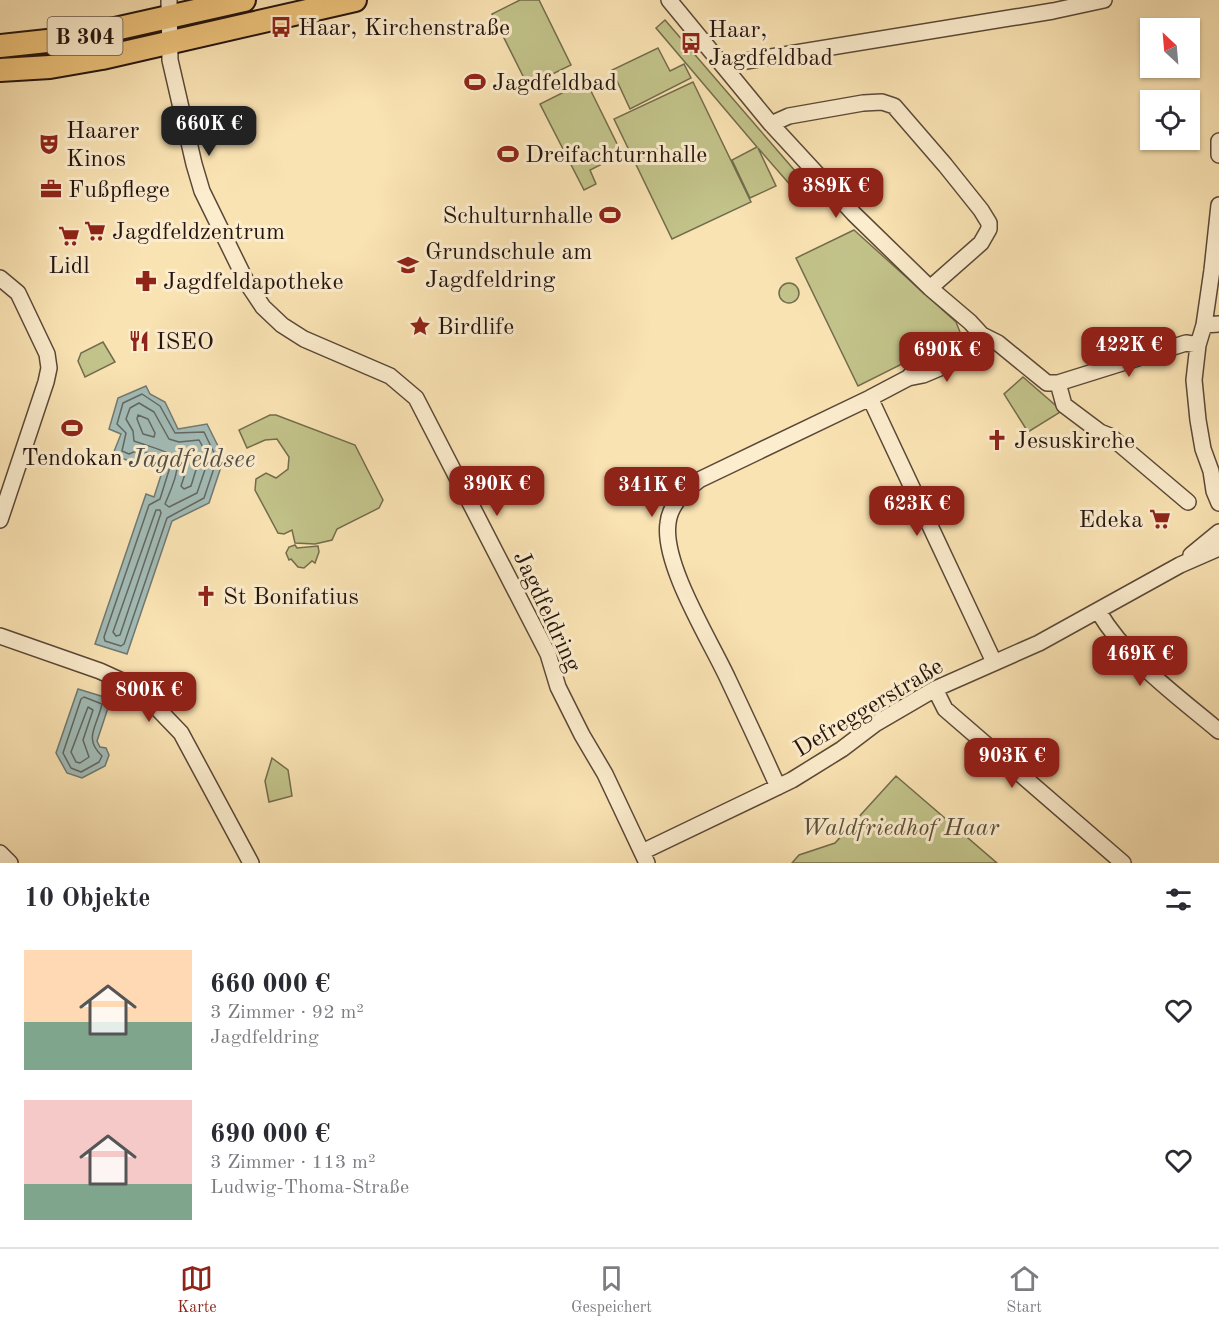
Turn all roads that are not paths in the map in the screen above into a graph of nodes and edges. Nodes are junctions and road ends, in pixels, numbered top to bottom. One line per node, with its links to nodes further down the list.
1 (244, 0): 5 (main road, B 304)
2 (355, 0): 6 (main road, B 304)
3 (669, 0): 9 (street)
4 (1104, 0): 9 (street)
5 (169, 8): 6 (street, Jagdfeldring); 7 (main road, B 304)
6 (170, 43): 8 (main road, B 304); 35 (street, Jagdfeldring)
7 (0, 46)
8 (0, 70)
9 (727, 70): 10 (street)
10 (771, 124): 15 (street); 15 (street)
11 (1219, 141): 12 (street)
12 (1219, 155)
13 (1219, 205): 16 (street)
14 (0, 278): 24 (street)
15 (930, 288): 17 (street)
16 (1211, 325): 18 (street)
17 (982, 335): 19 (street); 20 (street)
18 (1197, 345): 19 (street); 21 (street)
19 (1058, 383): 22 (street)
20 (870, 398): 30 (street); 33 (street)
21 (1215, 475): 23 (street)
22 (1188, 502)
23 (1219, 503)
24 (0, 520)
25 (1219, 532): 27 (street, Defreggerstraße)
26 (1219, 548): 27 (street, Defreggerstraße)
27 (1180, 565): 28 (street, Defreggerstraße)
28 (1098, 611): 30 (street, Defreggerstraße); 32 (street)
29 (0, 636): 37 (street)
30 (994, 662): 31 (street, Defreggerstraße)
31 (935, 689): 33 (street, Defreggerstraße); 38 (street)
32 (1219, 731)
33 (778, 787): 35 (street, Defreggerstraße)
34 (0, 853): 36 (street)
35 (644, 857)
36 (9, 863)
37 (251, 863)
38 (1123, 863)

